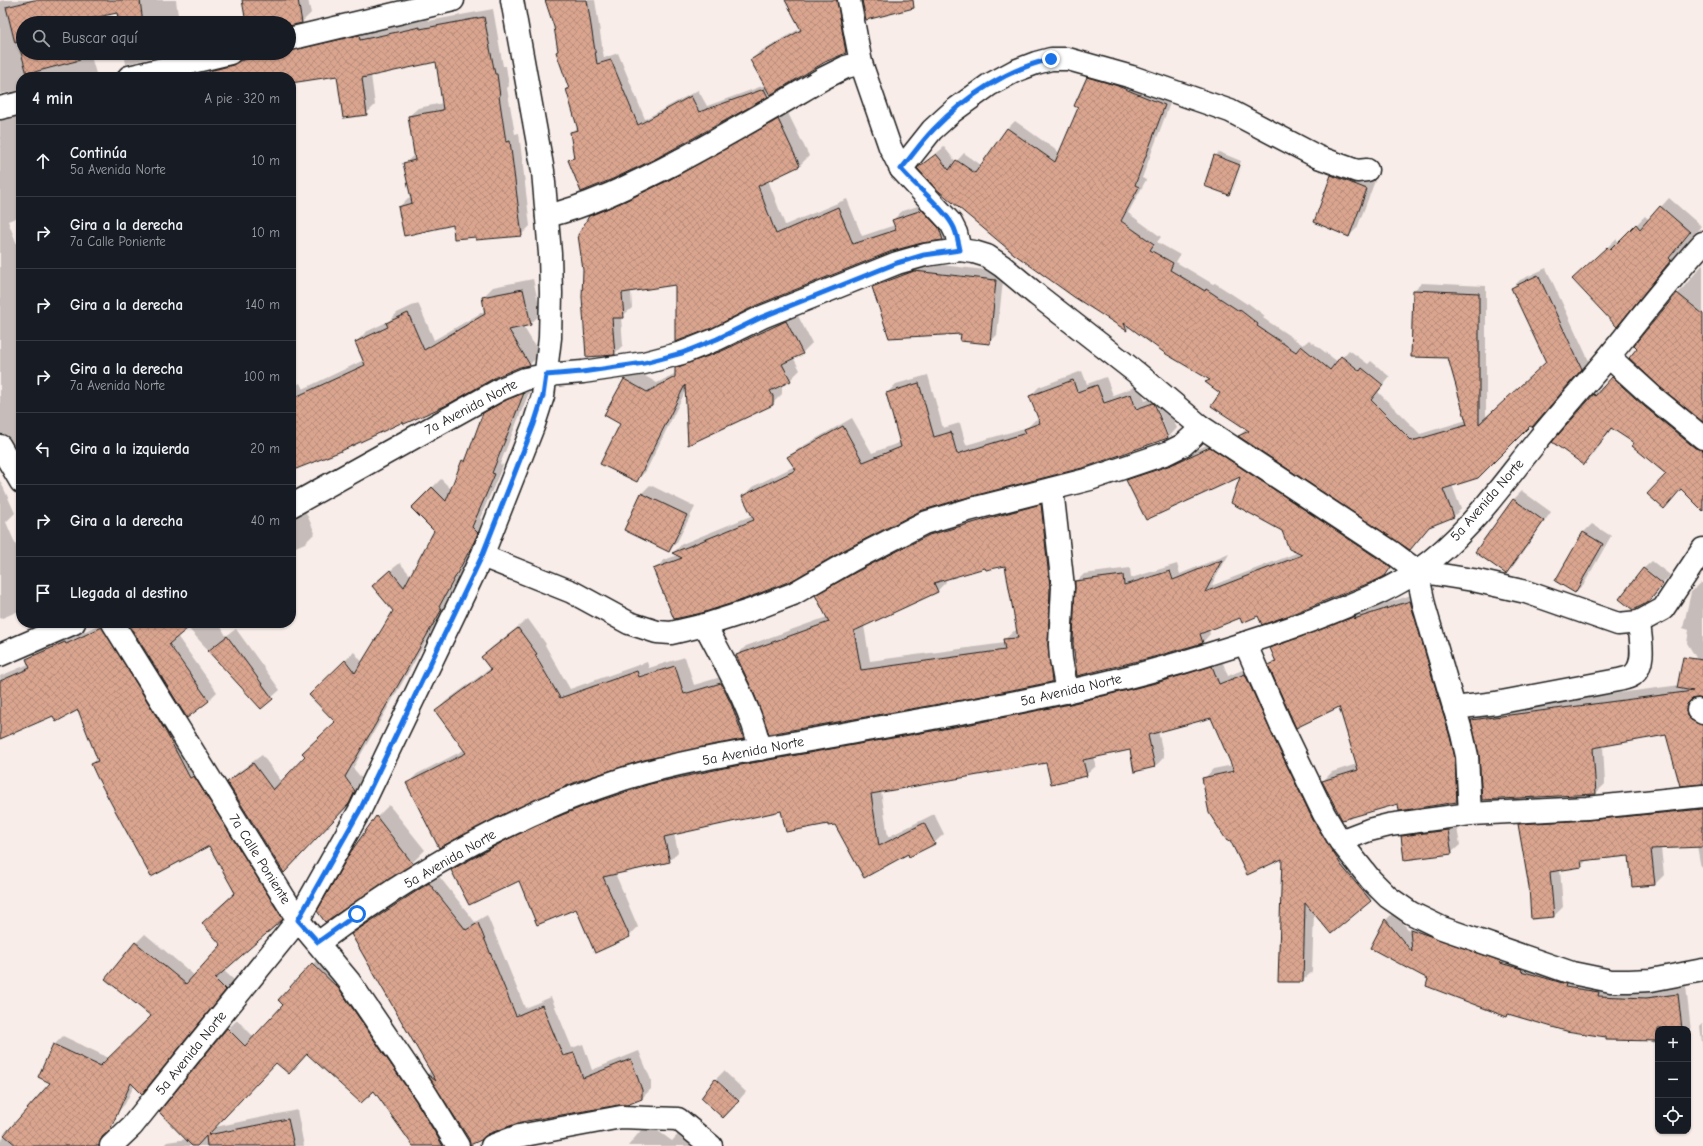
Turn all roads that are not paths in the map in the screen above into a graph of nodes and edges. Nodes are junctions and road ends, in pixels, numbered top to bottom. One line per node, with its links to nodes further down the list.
1 (453, 0): 4 (street)
2 (512, 0): 12 (street, 5a Avenida Norte)
3 (849, 0): 6 (street)
4 (296, 37)
5 (201, 60): 7 (street)
6 (861, 63): 10 (street); 12 (street)
7 (150, 72)
8 (16, 104): 9 (street)
9 (0, 108)
10 (901, 169): 11 (street); 14 (street)
11 (1367, 170)
12 (547, 216): 16 (street, 5a Avenida Norte)
13 (1703, 243): 15 (street, 5a Avenida Norte)
14 (960, 250): 16 (street, 7a Avenida Norte); 17 (street, 7a Avenida Norte)
15 (1609, 357): 18 (street); 25 (street, 5a Avenida Norte)
16 (546, 375): 22 (street, 7a Avenida Norte); 24 (street, 5a Avenida Norte)
17 (1200, 426): 21 (street); 25 (street, 7a Avenida Norte)
18 (1703, 438)
19 (0, 446): 20 (street)
20 (16, 473)
21 (1052, 490): 27 (street); 32 (street)
22 (296, 503)
23 (1703, 549): 26 (street)
24 (482, 556): 27 (street); 38 (street, 5a Avenida Norte)
25 (1417, 571): 26 (street); 30 (street, 5a Avenida Norte); 33 (street)
26 (1639, 622): 33 (street)
27 (705, 625): 34 (street)
28 (62, 628): 31 (street)
29 (116, 628): 38 (street, 7a Calle Poniente)
30 (1245, 643): 32 (street, 5a Avenida Norte); 37 (street)
31 (0, 655)
32 (1067, 692): 34 (street, 5a Avenida Norte)
33 (1454, 708): 36 (street)
34 (760, 749): 39 (street, 5a Avenida Norte)
35 (1703, 796): 36 (street)
36 (1470, 814): 37 (street)
37 (1340, 841): 40 (street)
38 (298, 920): 39 (street, 7a Calle Poniente); 41 (street, 5a Avenida Norte)
39 (318, 942): 43 (street, 7a Calle Poniente)
40 (1703, 970)
41 (133, 1136): 42 (street, 5a Avenida Norte)
42 (111, 1146)
43 (458, 1146)
44 (492, 1146): 45 (street)
45 (711, 1146)

